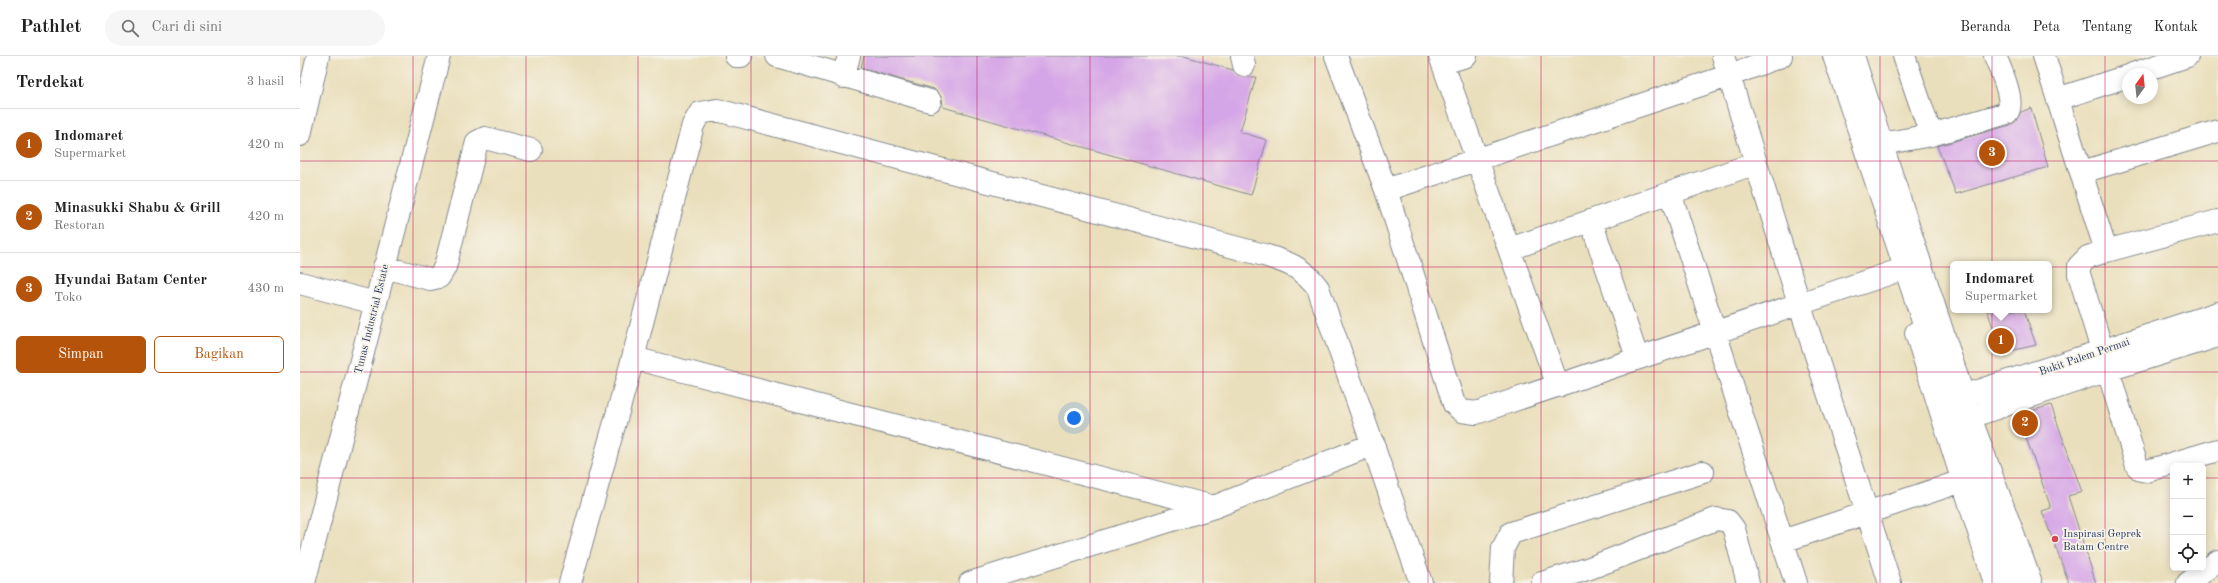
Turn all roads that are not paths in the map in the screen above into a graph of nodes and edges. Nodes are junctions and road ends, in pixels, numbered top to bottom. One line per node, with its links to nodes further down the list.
1 (318, 56): 25 (street)
2 (439, 56): 38 (street, Tunas Industrial Estate)
3 (736, 56): 4 (street)
4 (741, 56)
5 (777, 56): 20 (street)
6 (849, 56): 20 (street)
7 (1336, 56): 32 (street)
8 (1466, 56): 17 (street)
9 (1781, 56): 18 (street)
10 (1825, 56): 39 (street)
11 (1834, 56): 51 (street)
12 (1853, 56): 27 (street)
13 (1904, 56): 26 (street)
14 (1996, 56): 26 (street)
15 (2044, 56): 22 (street)
16 (2187, 56): 19 (street)
17 (1442, 60): 29 (street)
18 (1727, 66): 29 (street); 30 (street)
19 (2151, 68)
20 (843, 77): 23 (street)
21 (2122, 78): 22 (street)
22 (2058, 99): 31 (street)
23 (930, 101)
24 (2218, 131): 31 (street)
25 (300, 135)
26 (1931, 135): 27 (street)
27 (1882, 144): 51 (street)
28 (531, 150): 38 (street)
29 (1477, 159): 32 (street); 36 (street)
30 (1756, 163): 33 (street); 42 (street)
31 (2082, 172): 37 (street)
32 (1386, 190): 50 (street)
33 (1670, 193): 34 (street); 44 (street)
34 (1591, 221): 36 (street); 47 (street)
35 (2218, 221): 37 (street)
36 (1510, 249): 50 (street)
37 (2106, 251): 46 (street)
38 (384, 267): 41 (street, Tunas Industrial Estate)
39 (1897, 271): 42 (street); 55 (street)
40 (300, 283): 41 (street)
41 (375, 303): 58 (street, Tunas Industrial Estate)
42 (1799, 304): 44 (street); 57 (street)
43 (2218, 313): 46 (street, Bukit Palem Permai)
44 (1716, 333): 47 (street); 59 (street)
45 (2218, 336): 49 (street, Bukit Palem Permai)
46 (2102, 349): 49 (street); 51 (street, Bukit Palem Permai)
47 (1637, 357): 50 (street)
48 (633, 358): 52 (street); 56 (street); 63 (street)
49 (2108, 370): 51 (street, Bukit Palem Permai); 53 (street)
50 (1558, 386)
51 (1961, 408): 55 (street); 73 (street)
52 (1374, 444): 56 (street); 65 (street)
53 (2218, 450)
54 (1703, 472): 66 (street)
55 (1968, 479): 57 (street); 71 (street); 72 (street)
56 (1214, 507): 64 (street)
57 (1866, 512): 59 (street); 70 (street)
58 (308, 535): 62 (street, Tunas Industrial Estate)
59 (1783, 541): 69 (street)
60 (2218, 561): 74 (street)
61 (1592, 575): 67 (street); 68 (street)
62 (304, 583)
63 (570, 583)
64 (970, 583)
65 (1421, 583)
66 (1501, 583)
67 (1542, 583)
68 (1748, 583)
69 (1796, 583)
70 (1890, 583)
71 (1995, 583)
72 (2010, 583)
73 (2031, 583)
74 (2188, 583)

